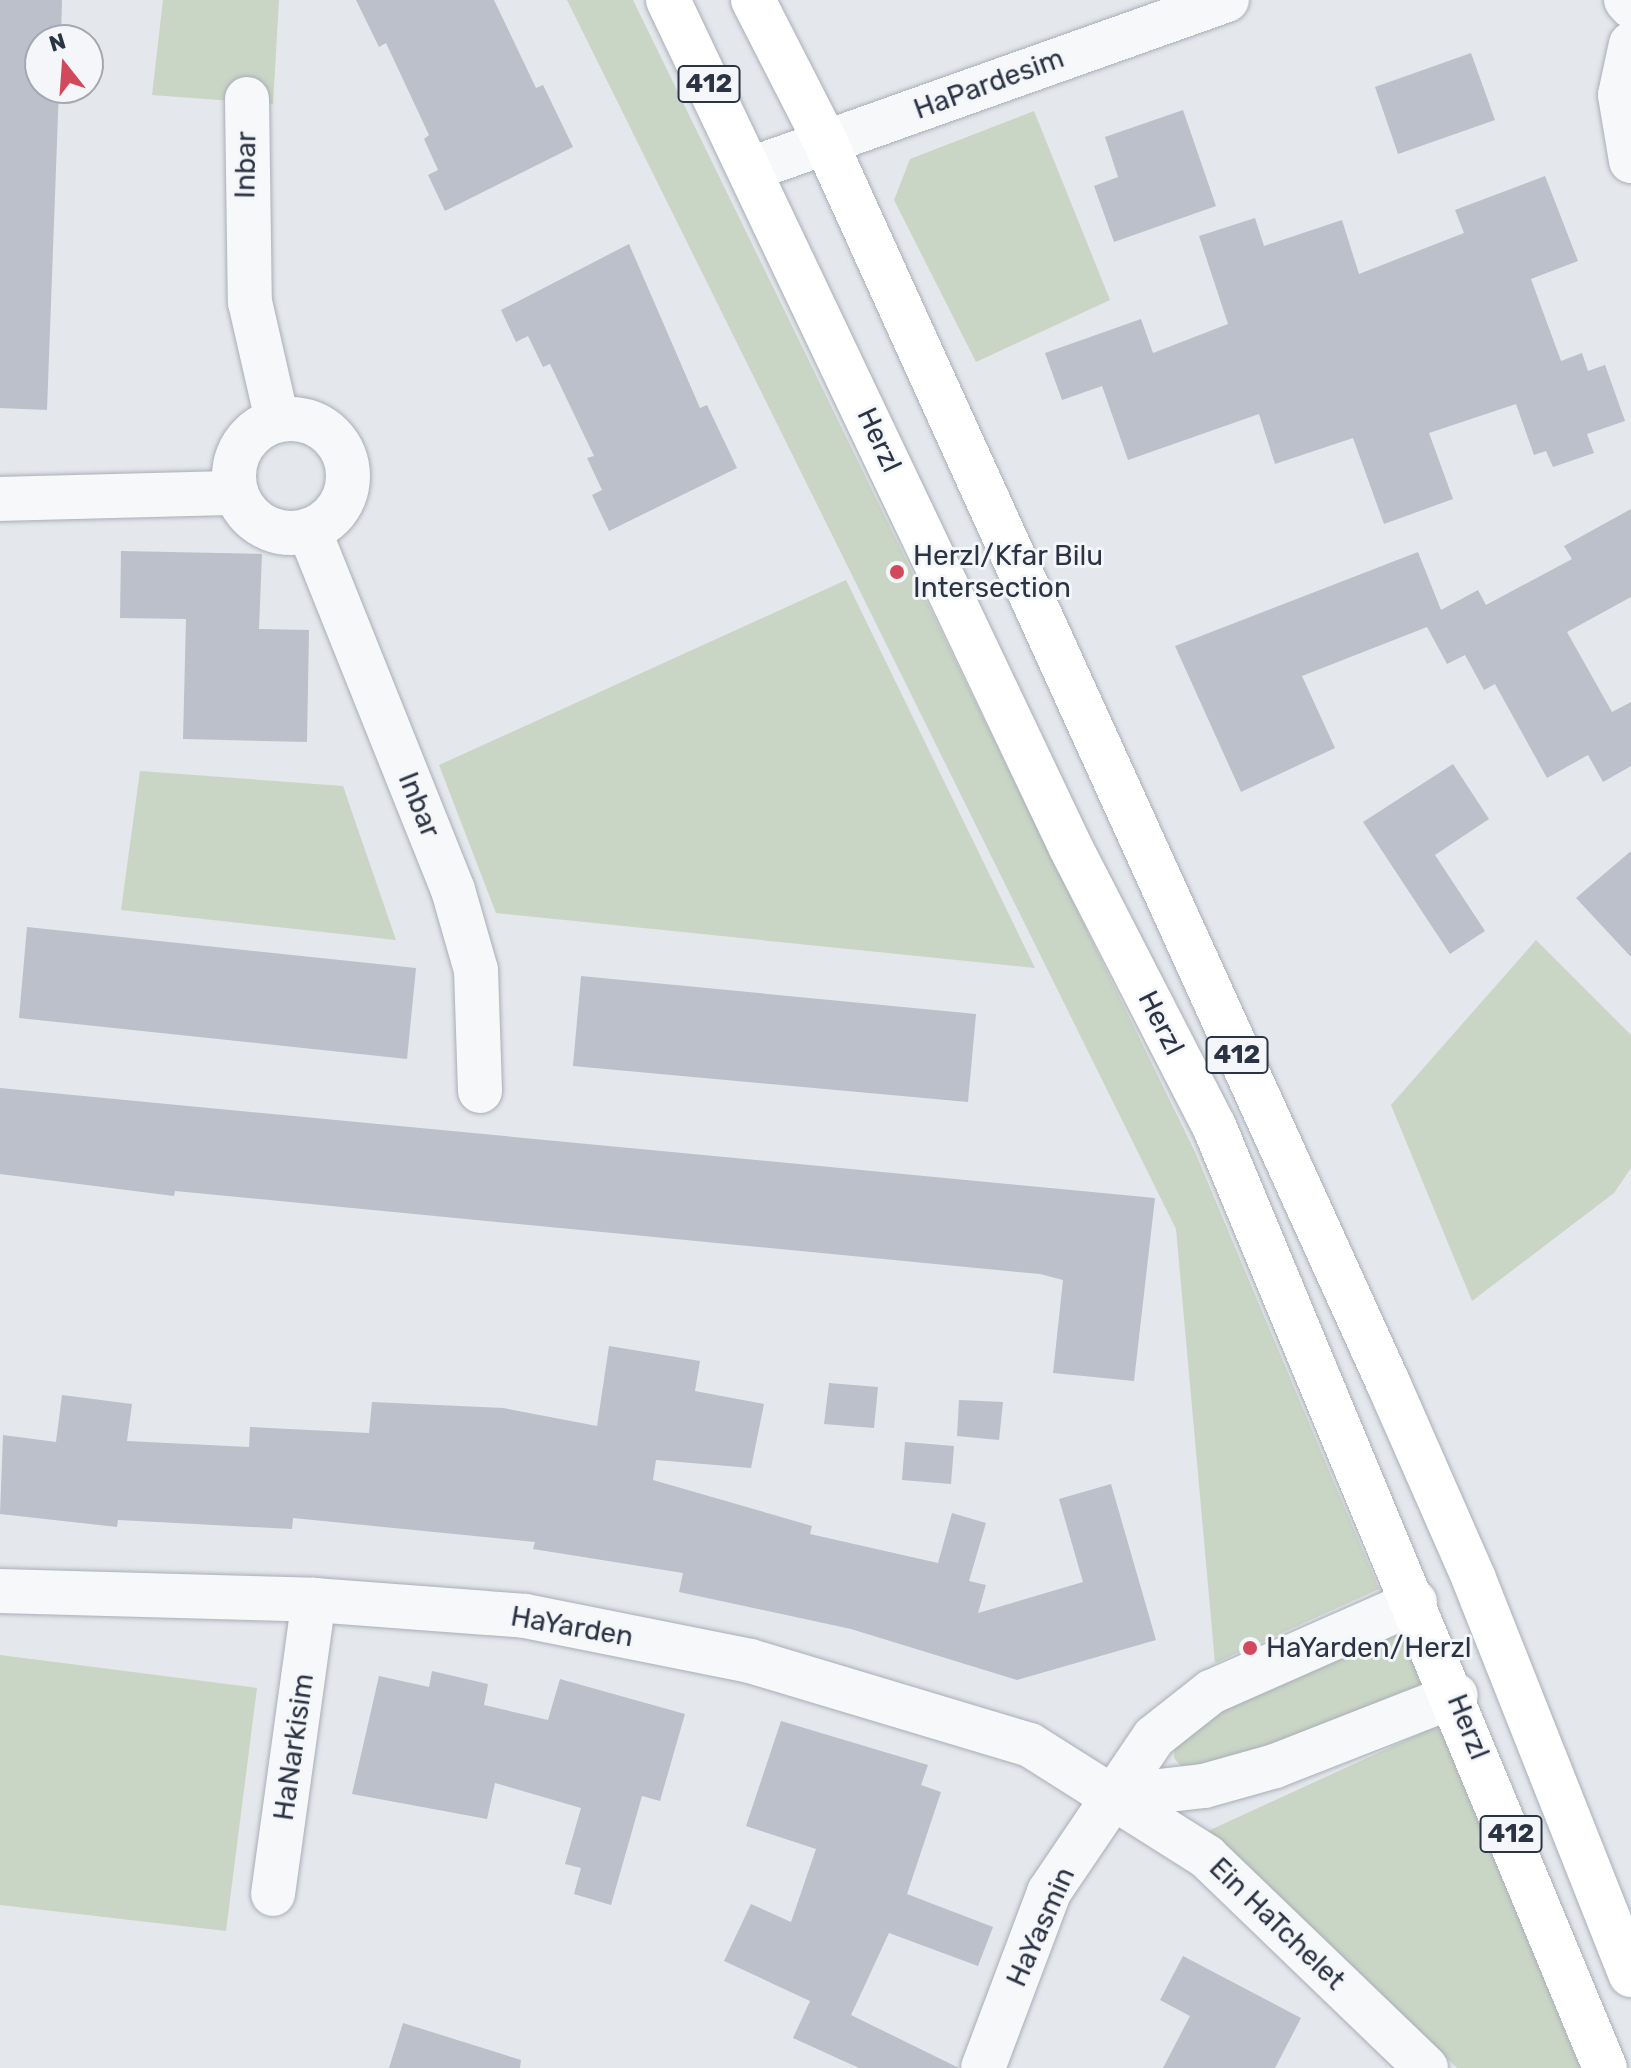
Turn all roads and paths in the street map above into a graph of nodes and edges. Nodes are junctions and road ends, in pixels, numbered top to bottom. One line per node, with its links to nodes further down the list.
1 (668, 0): 10 (main road, Herzl / 412)
2 (753, 0): 8 (main road, Herzl / 412)
3 (1227, 0): 8 (street, HaPardesim)
4 (1626, 0): 5 (street)
5 (1631, 6)
6 (1631, 44): 9 (street)
7 (247, 99): 11 (street, Inbar)
8 (825, 141): 10 (street, HaPardesim); 22 (main road, Herzl / 412)
9 (1631, 161)
10 (751, 169): 18 (main road, Herzl / 412)
11 (277, 420): 12 (street); 14 (street)
12 (236, 493): 13 (street); 14 (street)
13 (0, 499)
14 (309, 530): 15 (street, Inbar)
15 (480, 1091)
16 (0, 1591): 17 (street, HaYarden)
17 (314, 1600): 20 (street, HaYarden); 21 (street, HaNarkisim)
18 (1415, 1602): 19 (main road, Herzl / 412); 20 (street, HaYasmin)
19 (1456, 1695): 20 (street); 25 (main road, Herzl / 412)
20 (1116, 1796): 23 (street, HaYasmin); 24 (street, Ein HaTchelet)
21 (273, 1894)
22 (1631, 1975)
23 (983, 2068)
24 (1426, 2068)
25 (1605, 2068)

